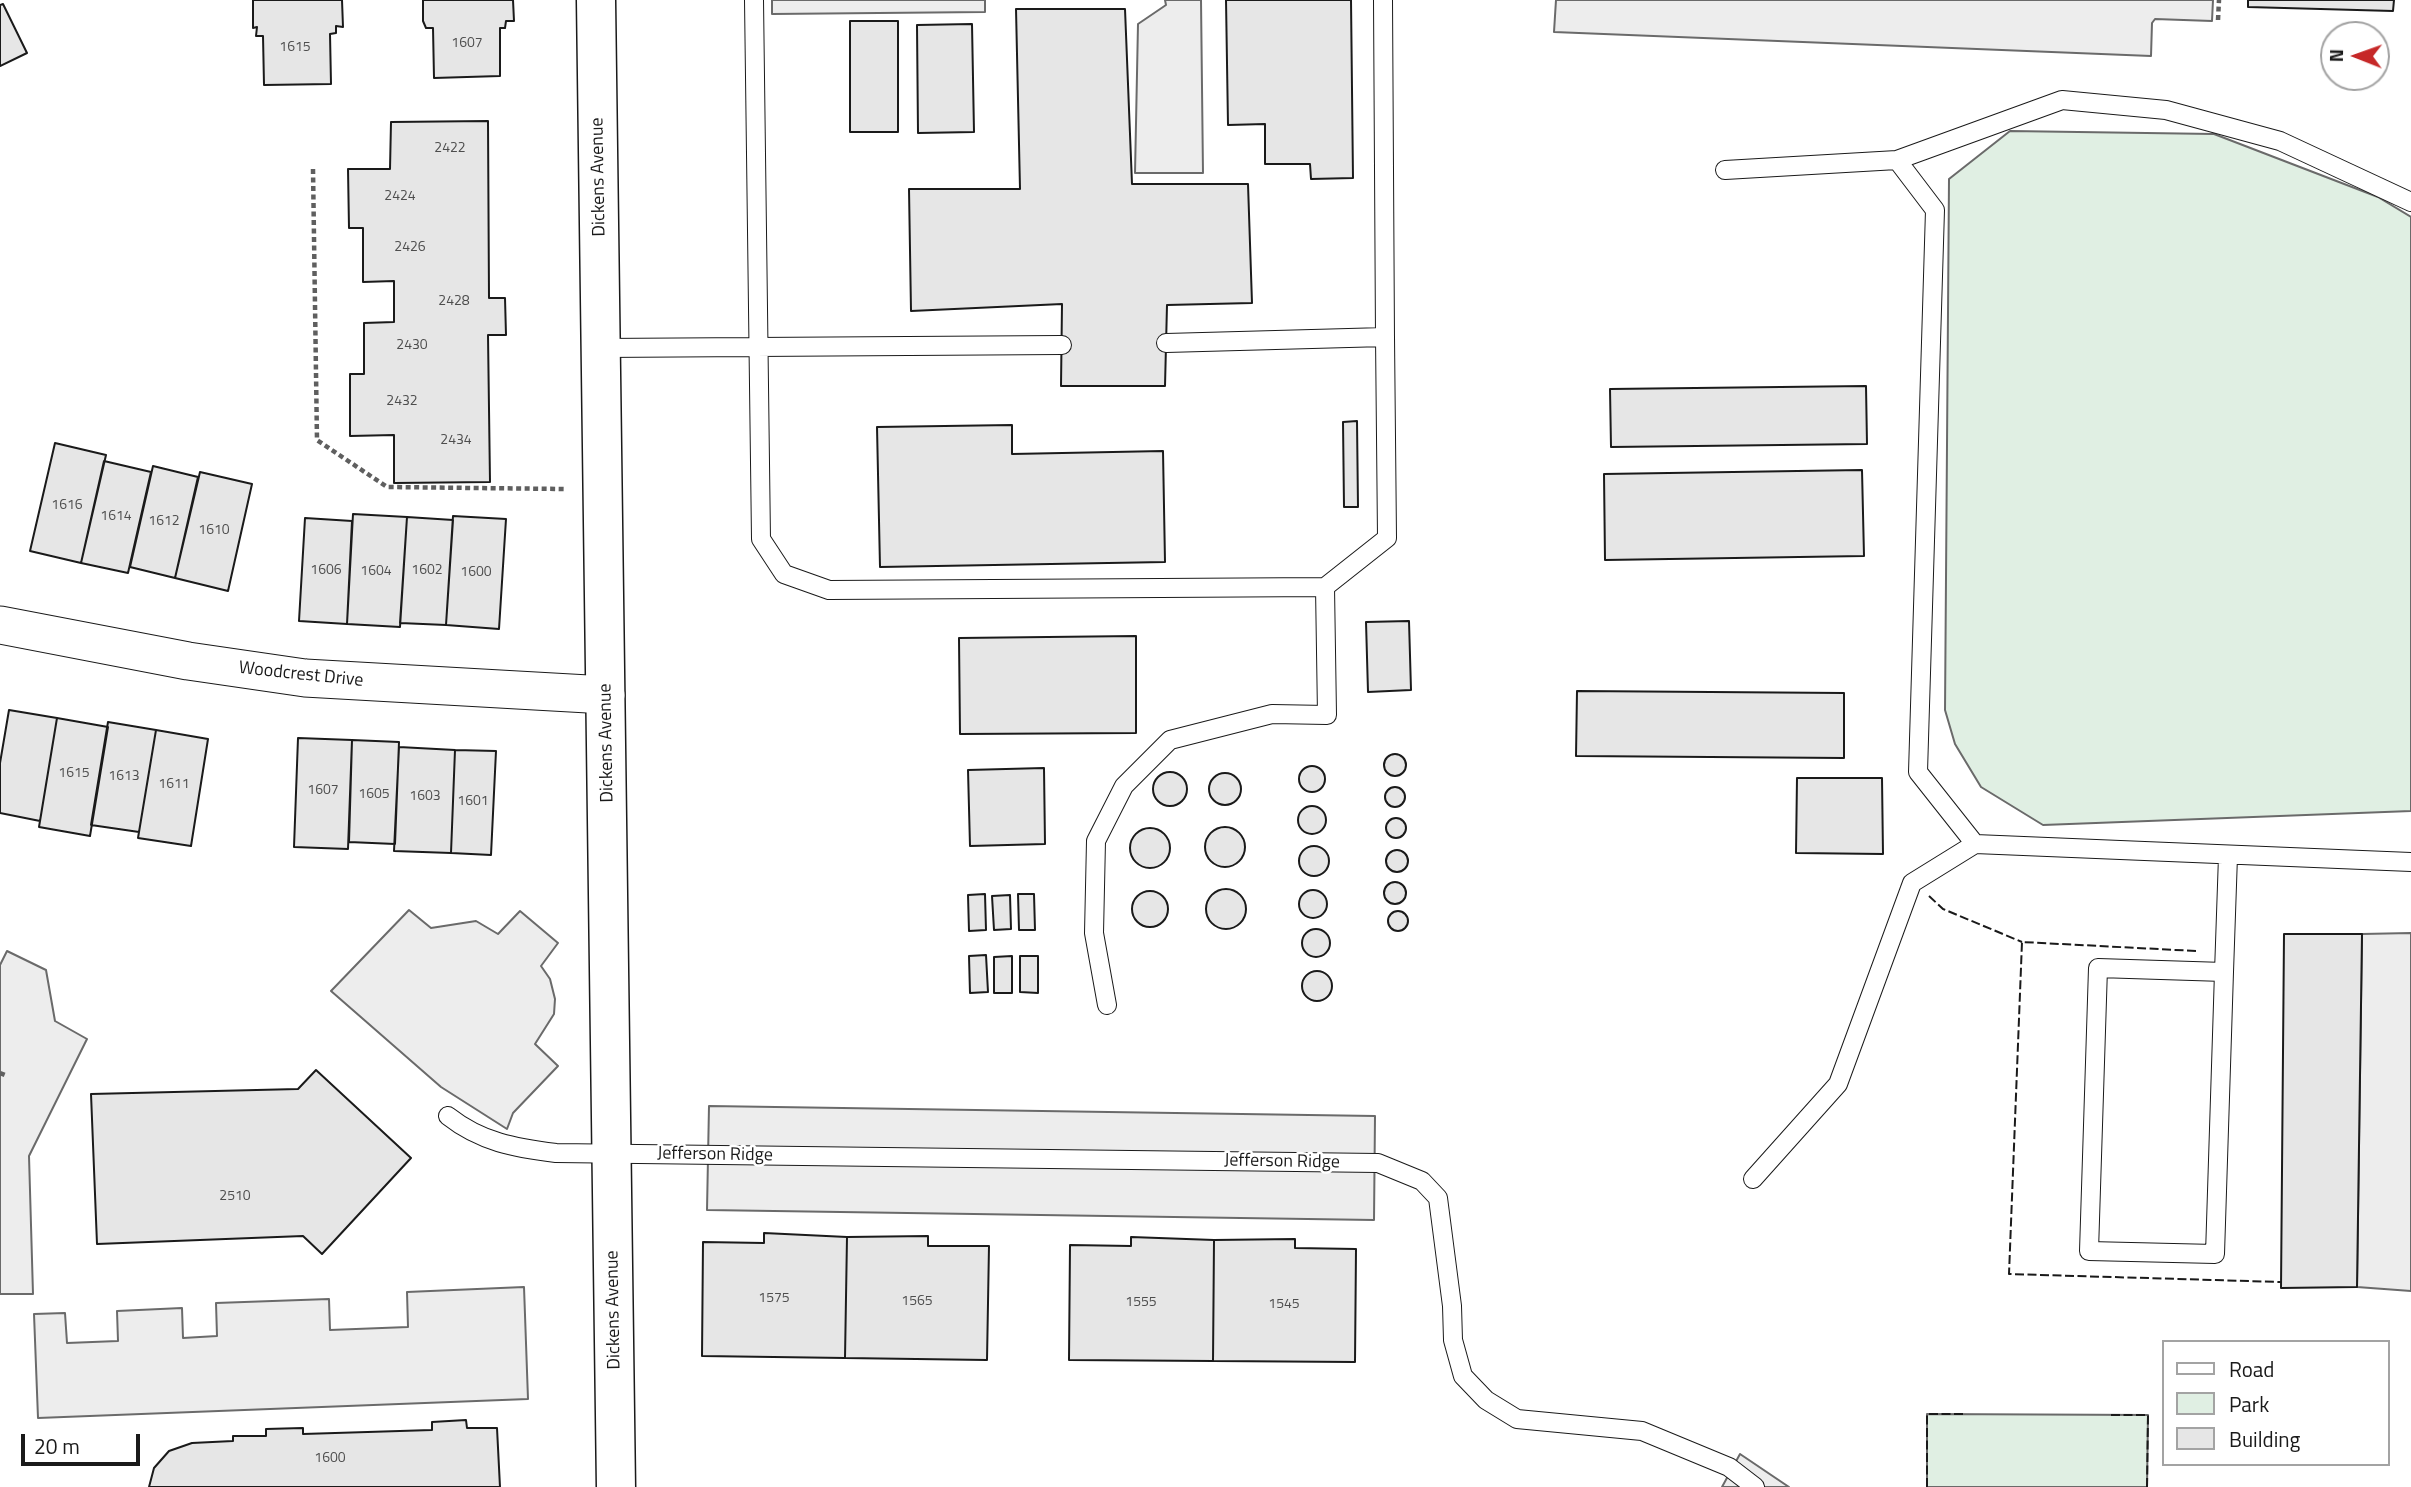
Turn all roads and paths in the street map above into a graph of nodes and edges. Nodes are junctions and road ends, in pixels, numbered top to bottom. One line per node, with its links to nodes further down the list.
1 (596, 0): 14 (street, Dickens Avenue)
2 (754, 0): 13 (lane)
3 (1383, 0): 10 (lane)
4 (2219, 0): 5 (path)
5 (2218, 20)
6 (1897, 160): 8 (lane); 9 (lane); 19 (lane)
7 (313, 169): 15 (path)
8 (1725, 170)
9 (2411, 202)
10 (1385, 337): 11 (lane); 16 (lane)
11 (1166, 343)
12 (1062, 345): 13 (lane)
13 (758, 347): 14 (lane); 16 (lane)
14 (601, 348): 15 (street, Dickens Avenue)
15 (603, 489): 18 (street, Dickens Avenue)
16 (1325, 587): 23 (lane)
17 (0, 625): 18 (street, Woodcrest Drive)
18 (606, 695): 25 (street, Dickens Avenue)
19 (1975, 844): 20 (lane); 26 (lane)
20 (2228, 856): 21 (lane); 22 (lane)
21 (2411, 862)
22 (2224, 972): 22 (lane)
23 (1107, 1005)
24 (447, 1116): 25 (lane, Jefferson Ridge)
25 (613, 1153): 27 (street, Dickens Avenue); 28 (lane, Jefferson Ridge)
26 (1753, 1179)
27 (616, 1487)
28 (1755, 1487)

